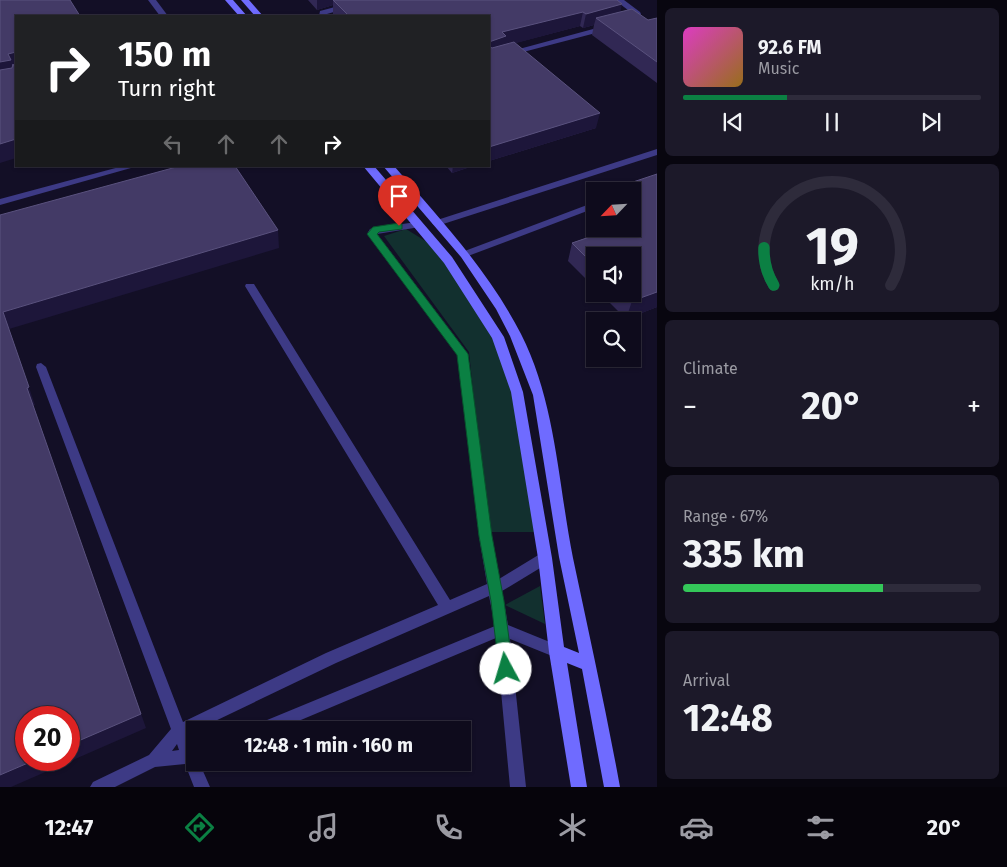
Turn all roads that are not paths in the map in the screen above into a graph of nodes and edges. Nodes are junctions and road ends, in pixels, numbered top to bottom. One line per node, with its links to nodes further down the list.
1 (152, 0): 6 (lane)
2 (230, 0): 7 (main road)
3 (245, 0): 8 (main road)
4 (370, 0): 9 (lane)
5 (619, 0): 10 (lane)
6 (163, 15)
7 (242, 15)
8 (258, 15)
9 (322, 15)
10 (629, 22)
11 (620, 24): 12 (lane)
12 (490, 59)
13 (657, 152): 19 (lane)
14 (130, 167): 17 (lane)
15 (369, 167): 20 (main road)
16 (389, 167): 19 (main road)
17 (0, 202)
18 (586, 208): 21 (lane)
19 (437, 223): 21 (main road)
20 (417, 225): 25 (main road); 26 (lane)
21 (465, 254): 24 (main road)
22 (250, 286): 27 (lane)
23 (41, 366): 32 (lane)
24 (566, 557): 25 (main road); 30 (main road)
25 (545, 558): 26 (lane); 29 (main road)
26 (495, 587): 27 (lane); 28 (lane)
27 (447, 608): 32 (lane)
28 (502, 629): 29 (lane); 31 (lane); 39 (lane)
29 (557, 652): 30 (main road); 40 (main road)
30 (589, 664): 41 (main road)
31 (282, 721)
32 (179, 731): 33 (lane); 35 (lane)
33 (186, 744)
34 (186, 758): 35 (lane)
35 (154, 760): 37 (lane)
36 (197, 771): 38 (lane)
37 (98, 787)
38 (202, 787)
39 (518, 787)
40 (579, 787)
41 (612, 787)

